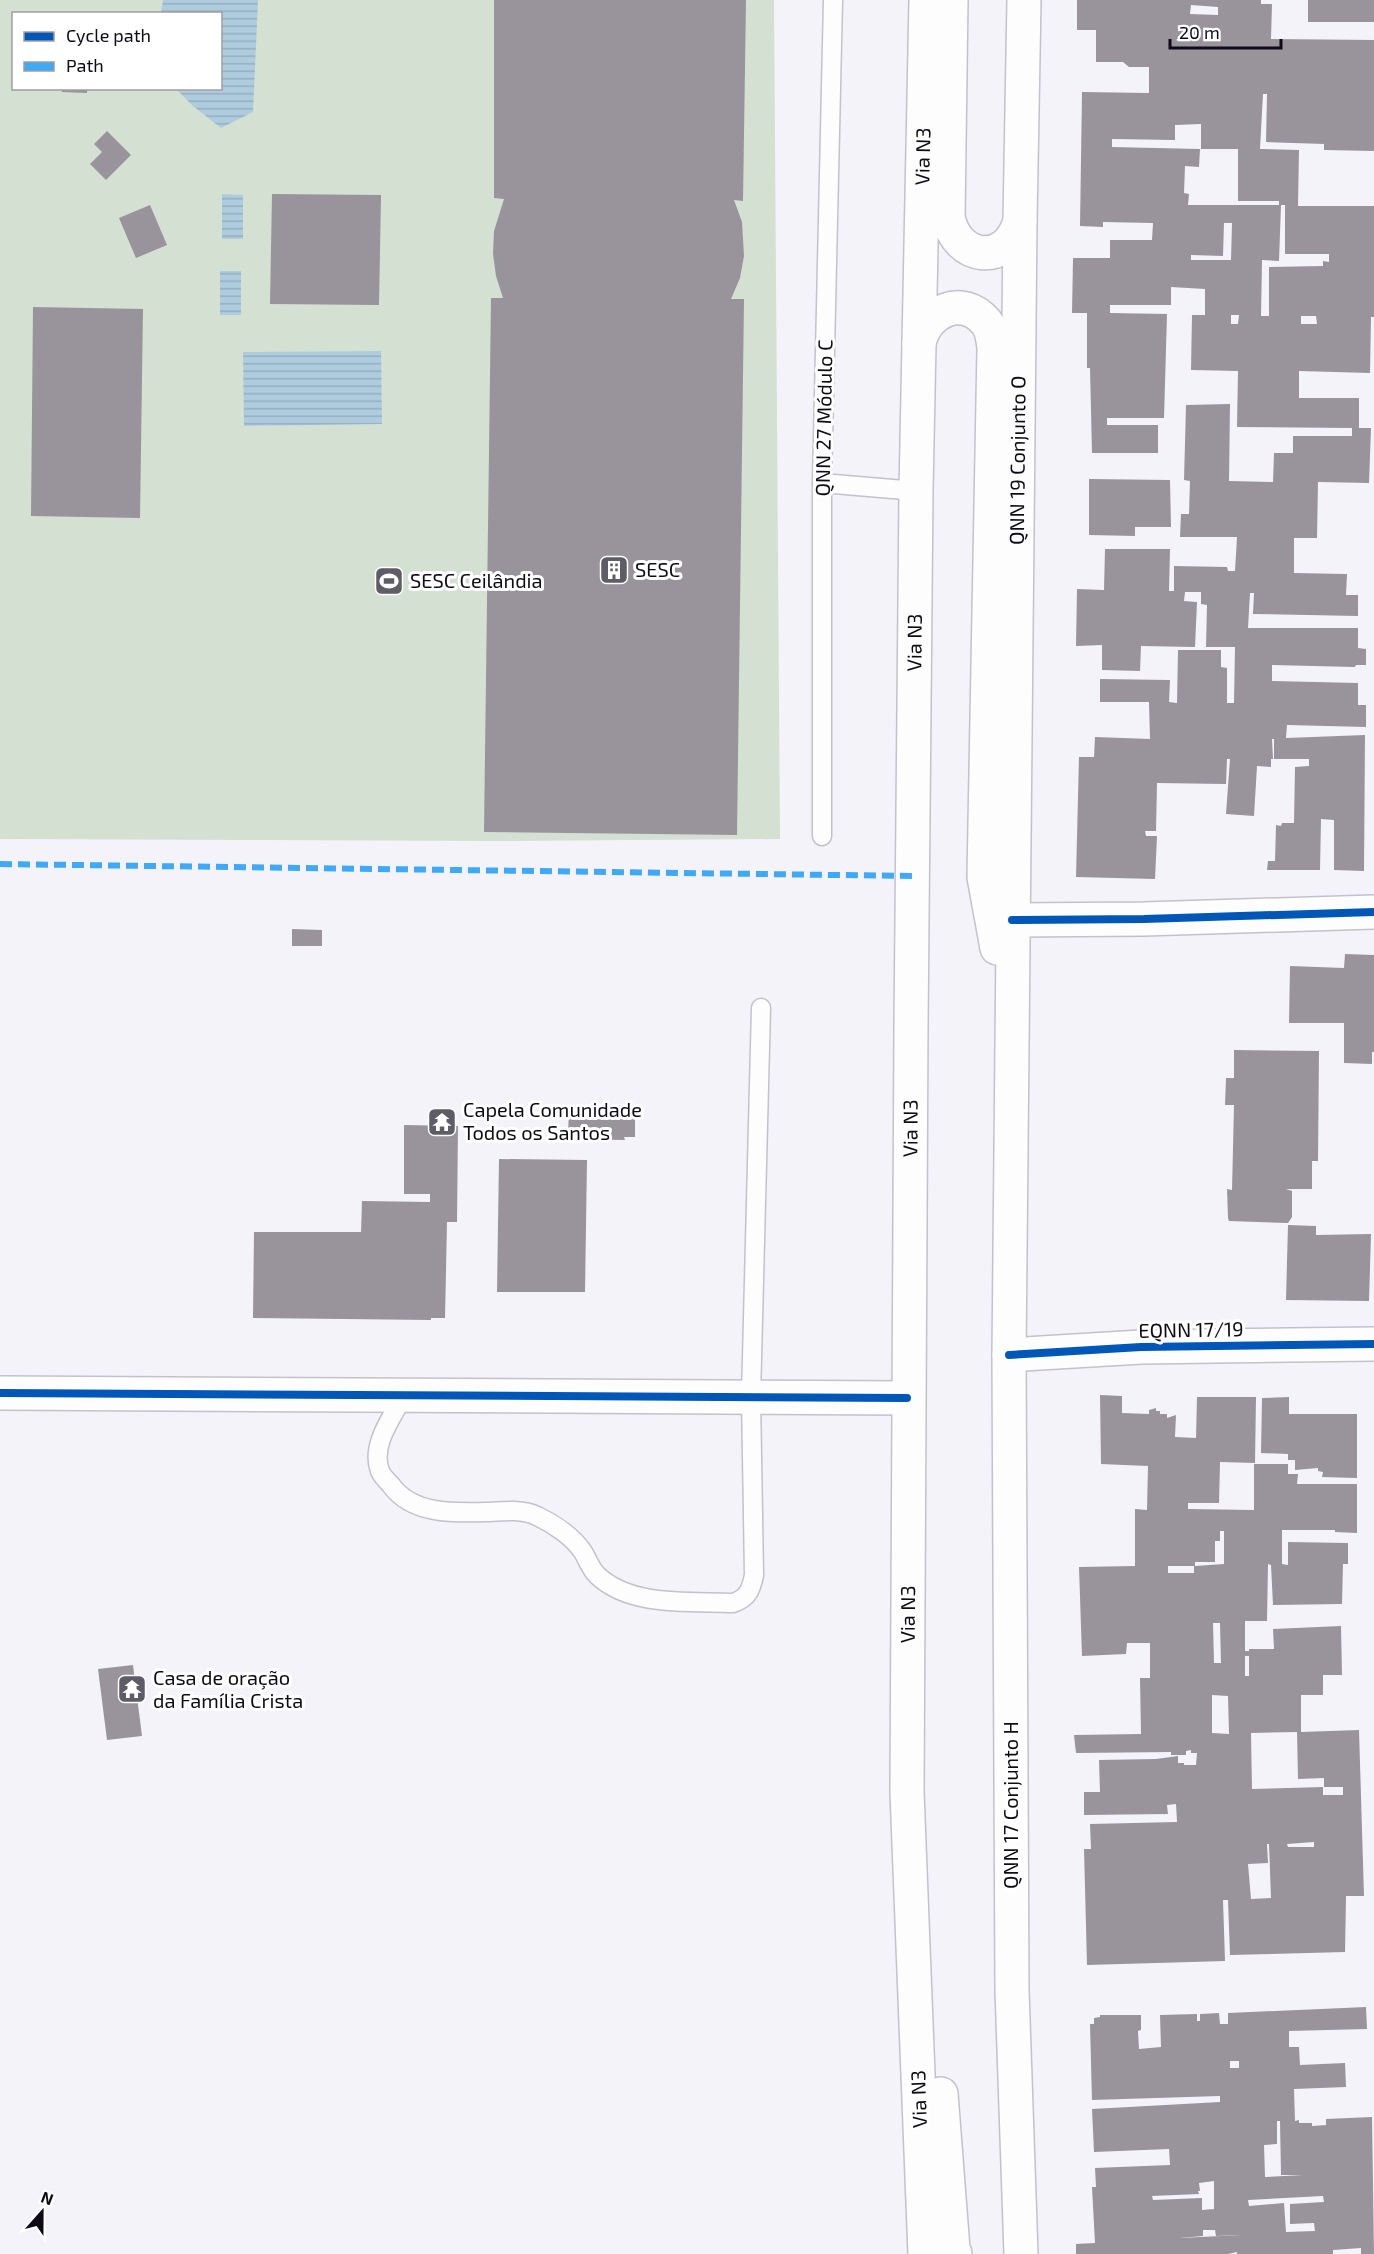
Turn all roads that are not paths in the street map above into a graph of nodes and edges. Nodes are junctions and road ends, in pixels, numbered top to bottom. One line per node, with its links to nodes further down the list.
1 (833, 0): 7 (lane, QNN 27 Módulo C)
2 (926, 0): 6 (main road, Via N3)
3 (951, 0): 5 (main road)
4 (1024, 0): 5 (main road, QNN 19 Conjunto O)
5 (1020, 222): 11 (main road, QNN 19 Conjunto O)
6 (919, 343): 8 (main road, Via N3); 13 (main road)
7 (822, 483): 8 (lane); 9 (lane, QNN 27 Módulo C)
8 (916, 490): 19 (main road, Via N3)
9 (822, 836)
10 (1374, 912): 11 (main road)
11 (1012, 920): 13 (main road)
12 (761, 1008): 18 (lane)
13 (1011, 1030): 15 (main road)
14 (1374, 1344): 15 (main road, EQNN 17/19)
15 (1009, 1355): 21 (main road, QNN 17 Conjunto H)
16 (0, 1393): 17 (main road)
17 (404, 1395): 18 (main road); 18 (lane)
18 (751, 1397): 19 (main road)
19 (908, 1398): 20 (main road, Via N3)
20 (907, 1792): 22 (main road, Via N3); 23 (main road)
21 (1019, 2249)
22 (926, 2254)
23 (955, 2254)

